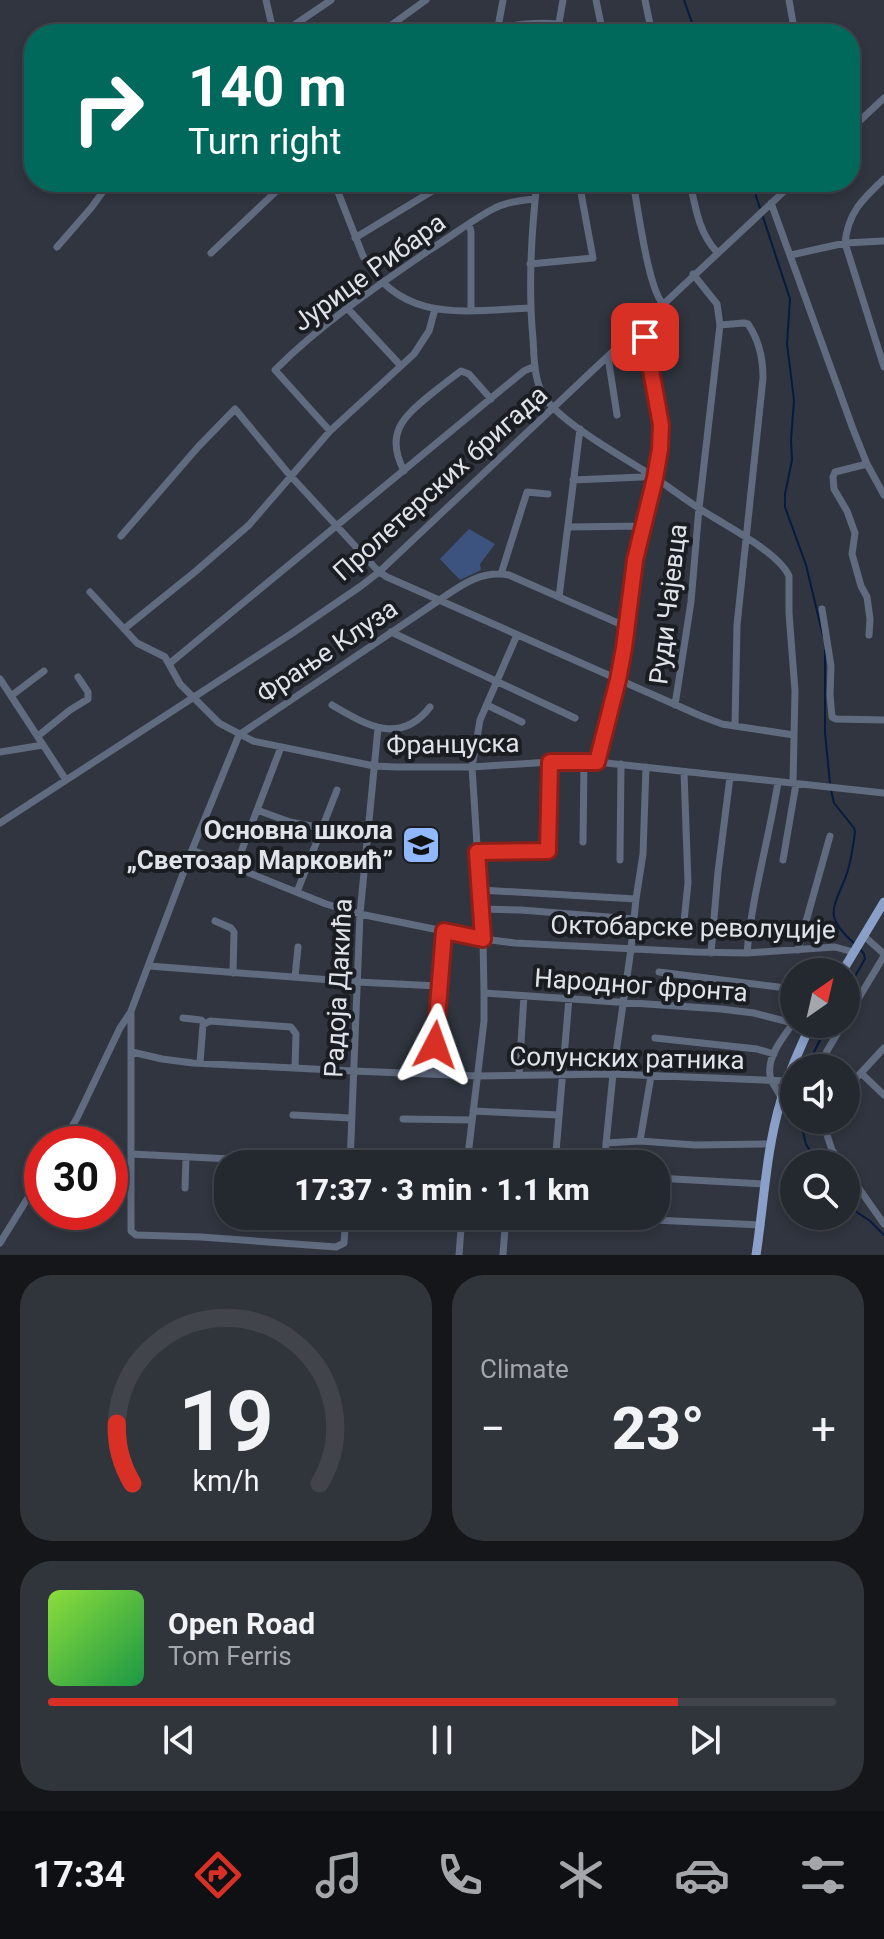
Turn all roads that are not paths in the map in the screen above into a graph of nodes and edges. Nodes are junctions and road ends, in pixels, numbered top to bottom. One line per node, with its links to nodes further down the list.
1 (266, 0): 10 (street)
2 (331, 0): 9 (street)
3 (426, 0): 12 (street)
4 (503, 0): 13 (street)
5 (563, 0): 15 (street)
6 (596, 0): 16 (street)
7 (645, 0): 17 (street)
8 (789, 0): 18 (street)
9 (323, 3): 11 (street)
10 (272, 24)
11 (293, 24)
12 (393, 24)
13 (501, 24)
14 (529, 24): 15 (street)
15 (558, 24)
16 (601, 24)
17 (650, 24)
18 (793, 24)
19 (884, 98): 20 (street)
20 (860, 121)
21 (884, 179): 36 (street)
22 (103, 192): 37 (street)
23 (275, 192): 39 (street)
24 (337, 192): 34 (street)
25 (431, 192): 34 (street)
26 (536, 192): 31 (street)
27 (581, 192): 41 (street)
28 (635, 192): 44 (street)
29 (693, 192): 38 (street)
30 (783, 192): 32 (street, Пролетерских бригада)
31 (535, 199): 33 (street, Јурице Рибара); 41 (street)
32 (770, 204): 38 (street, Пролетерских бригада); 40 (street)
33 (469, 224): 43 (street, Јурице Рибара); 48 (street)
34 (355, 238): 43 (street)
35 (884, 241): 36 (street)
36 (845, 243): 40 (street); 54 (street)
37 (57, 247)
38 (717, 252): 42 (street, Пролетерских бригада)
39 (211, 253)
40 (791, 255): 60 (street)
41 (530, 264): 45 (street)
42 (693, 274): 44 (street, Пролетерских бригада); 50 (street)
43 (382, 282): 46 (street, Јурице Рибара); 47 (street)
44 (663, 304): 49 (street, Пролетерских бригада)
45 (530, 308): 48 (street); 53 (street)
46 (348, 309): 52 (street); 59 (street, Јурице Рибара)
47 (435, 309): 48 (street); 52 (street)
48 (471, 310)
49 (642, 325): 51 (street, Пролетерских бригада); 63 (street)
50 (720, 325): 67 (street, Руди Чајевца); 72 (street)
51 (608, 357): 56 (street, Пролетерских бригада); 57 (street)
52 (401, 366): 59 (street)
53 (535, 366): 55 (street); 56 (street)
54 (884, 367)
55 (491, 399): 61 (street); 61 (street)
56 (554, 407): 58 (street); 73 (street, Пролетерских бригада)
57 (617, 415)
58 (580, 429): 63 (street); 64 (street)
59 (330, 431): 62 (street)
60 (867, 464): 66 (street); 83 (street)
61 (404, 471): 69 (street)
62 (291, 476): 69 (street); 71 (street); 80 (street)
63 (652, 476): 64 (street); 67 (street); 68 (street)
64 (573, 480): 70 (street)
65 (548, 494): 74 (street)
66 (884, 495)
67 (699, 508): 72 (street); 94 (street, Руди Чајевца)
68 (643, 526): 70 (street); 79 (street)
69 (337, 527): 73 (street); 84 (street)
70 (568, 527): 76 (street)
71 (121, 536)
72 (746, 538): 99 (street); 102 (street)
73 (379, 572): 77 (street); 91 (street, Пролетерских бригада)
74 (501, 574): 76 (street); 77 (street, Фрање Клуза)
75 (90, 592): 80 (street)
76 (559, 597): 79 (street)
77 (438, 601): 81 (street, Фрање Клуза); 82 (street)
78 (822, 609): 97 (street)
79 (627, 627): 88 (street)
80 (124, 629): 84 (street)
81 (391, 632): 89 (street); 101 (street, Фрање Клуза)
82 (517, 635): 88 (street); 89 (street)
83 (869, 635)
84 (169, 664): 91 (street, Француска)
85 (44, 671): 90 (street)
86 (78, 677): 103 (street)
87 (0, 679): 90 (street)
88 (618, 680): 94 (street); 109 (street)
89 (496, 683): 93 (street); 96 (street)
90 (11, 696): 103 (street)
91 (193, 698): 101 (street, Француска); 116 (street, Пролетерских бригада)
92 (332, 705): 100 (street)
93 (487, 705): 98 (street); 112 (street)
94 (675, 705): 99 (street)
95 (430, 707): 100 (street)
96 (575, 718)
97 (884, 720)
98 (522, 722)
99 (735, 726): 102 (street)
100 (378, 728): 111 (street, Радоја Дакића)
101 (239, 735): 105 (street, Француска); 126 (street)
102 (794, 735): 118 (street)
103 (38, 736): 104 (street)
104 (43, 745): 106 (street); 116 (street)
105 (281, 747): 111 (street, Француска); 121 (street)
106 (0, 752)
107 (550, 762): 108 (street, Француска); 112 (street, Француска); 127 (street)
108 (584, 762): 109 (street, Француска); 125 (street)
109 (597, 762): 110 (street, Француска)
110 (621, 764): 113 (street, Француска); 128 (street)
111 (374, 766): 112 (street, Француска); 136 (street, Радоја Дакића)
112 (472, 767): 127 (street)
113 (646, 767): 114 (street, Француска); 133 (street)
114 (684, 772): 115 (street, Француска); 139 (street)
115 (730, 777): 117 (street, Француска); 147 (street)
116 (66, 780): 122 (street, Пролетерских бригада)
117 (778, 782): 118 (street, Француска); 148 (street)
118 (794, 784): 120 (street, Француска); 129 (street)
119 (337, 790): 123 (street)
120 (884, 793)
121 (257, 810): 123 (street); 130 (street)
122 (0, 823)
123 (322, 828): 132 (street)
124 (830, 836): 145 (street)
125 (583, 842)
126 (192, 850): 130 (street); 151 (street)
127 (477, 852): 131 (street)
128 (620, 860)
129 (783, 860)
130 (235, 868): 132 (street)
131 (480, 890): 133 (street); 135 (street)
132 (297, 892): 136 (street)
133 (636, 899): 137 (street)
134 (884, 902): 141 (main road)
135 (481, 909): 137 (street); 142 (street)
136 (360, 914): 140 (street, Октобарске револуције); 155 (street, Радоја Дакића)
137 (633, 919): 144 (street)
138 (215, 921): 153 (street)
139 (684, 921)
140 (444, 931): 142 (street, Октобарске револуције); 156 (street)
141 (863, 937): 146 (main road); 149 (street)
142 (483, 939): 144 (street, Октобарске револуције); 158 (street)
143 (298, 947): 154 (street)
144 (631, 949): 147 (street, Октобарске револуције); 162 (street)
145 (798, 950): 146 (street, Октобарске револуције); 148 (street, Октобарске револуције)
146 (855, 950): 150 (main road)
147 (711, 953): 148 (street, Октобарске револуције)
148 (747, 953)
149 (884, 955): 159 (street)
150 (850, 958)
151 (149, 966): 153 (street); 163 (street)
152 (659, 972): 157 (street)
153 (233, 973): 154 (street)
154 (295, 977): 155 (street)
155 (357, 982): 156 (street); 176 (street, Радоја Дакића)
156 (438, 986): 178 (street)
157 (780, 987)
158 (484, 993): 160 (street, Народног фронта); 182 (street)
159 (860, 995)
160 (524, 996): 161 (street, Народног фронта); 179 (street)
161 (569, 998): 162 (street, Народног фронта); 180 (street)
162 (623, 1002): 165 (street, Народног фронта); 181 (street)
163 (131, 1011): 166 (street); 168 (street)
164 (183, 1018): 167 (street)
165 (780, 1020)
166 (123, 1023): 168 (street); 194 (street)
167 (205, 1023): 174 (street); 175 (street)
168 (132, 1027): 172 (street)
169 (655, 1038): 173 (street)
170 (784, 1038): 173 (street)
171 (884, 1048): 177 (street)
172 (132, 1052): 174 (street, Солунских ратника); 202 (street)
173 (774, 1054): 184 (street)
174 (200, 1063): 175 (street, Солунских ратника)
175 (295, 1068): 176 (street, Солунских ратника)
176 (353, 1071): 178 (street, Солунских ратника); 192 (street, Радоја Дакића)
177 (861, 1073): 186 (street)
178 (433, 1074): 182 (street, Солунских ратника)
179 (519, 1074): 180 (street, Солунских ратника); 182 (street, Солунских ратника)
180 (562, 1074): 181 (street, Солунских ратника); 190 (street)
181 (613, 1074): 183 (street, Солунских ратника); 196 (street)
182 (478, 1076): 191 (street)
183 (651, 1076): 184 (street, Солунских ратника); 195 (street)
184 (771, 1080): 185 (street, Солунских ратника); 187 (street)
185 (780, 1081)
186 (884, 1095)
187 (780, 1096)
188 (780, 1103): 197 (main road)
189 (293, 1115): 192 (street)
190 (559, 1115): 191 (street); 200 (street)
191 (472, 1116): 193 (street); 199 (street)
192 (351, 1118): 198 (street, Радоја Дакића)
193 (403, 1119)
194 (72, 1126)
195 (640, 1141): 196 (street); 197 (street)
196 (606, 1143): 201 (street)
197 (771, 1144): 206 (main road)
198 (350, 1150)
199 (468, 1150)
200 (556, 1150)
201 (605, 1150)
202 (131, 1154): 203 (street); 215 (street)
203 (186, 1157): 204 (street); 207 (street)
204 (214, 1160)
205 (670, 1179): 206 (street)
206 (765, 1184): 214 (main road)
207 (185, 1188)
208 (860, 1190): 211 (street)
209 (24, 1204): 218 (street)
210 (884, 1205): 211 (street)
211 (873, 1208): 213 (street)
212 (670, 1221): 214 (street)
213 (884, 1224)
214 (761, 1225): 221 (main road)
215 (345, 1230)
216 (461, 1230): 220 (street)
217 (505, 1230): 219 (street)
218 (0, 1243)
219 (503, 1254)
220 (459, 1255)
221 (756, 1255)

